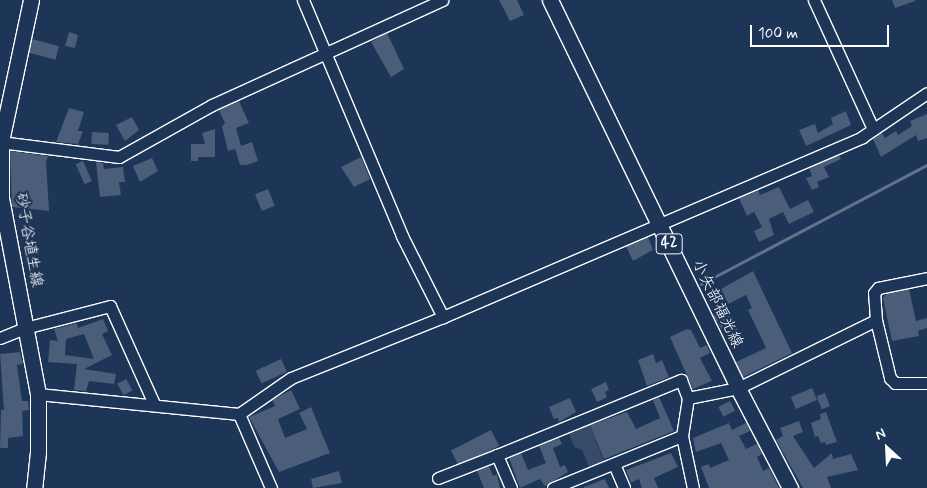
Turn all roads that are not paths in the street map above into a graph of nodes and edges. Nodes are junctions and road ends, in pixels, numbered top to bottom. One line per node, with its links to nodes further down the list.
1 (31, 0): 9 (main road, 砂子谷埴生線)
2 (302, 0): 6 (street)
3 (442, 0): 6 (street)
4 (550, 0): 10 (main road, 小矢部福光線 / 42)
5 (814, 0): 8 (street)
6 (326, 52): 9 (street); 12 (street)
7 (927, 93): 8 (street)
8 (873, 129): 10 (street)
9 (0, 142): 14 (main road, 砂子谷埴生線)
10 (660, 225): 12 (street); 17 (main road, 小矢部福光線 / 42)
11 (927, 278): 13 (street)
12 (443, 317): 21 (street)
13 (876, 320): 16 (street); 17 (street)
14 (25, 328): 15 (street); 18 (main road, 砂子谷埴生線); 20 (street)
15 (0, 338)
16 (927, 383)
17 (738, 388): 19 (street); 33 (main road, 小矢部福光線 / 42)
18 (38, 394): 20 (street); 27 (main road, 砂子谷埴生線)
19 (688, 398): 22 (street); 23 (street)
20 (154, 404): 21 (street)
21 (239, 414): 28 (street)
22 (682, 436): 24 (street); 32 (street)
23 (497, 455): 25 (street); 29 (street)
24 (614, 464): 26 (street); 31 (street)
25 (438, 478)
26 (566, 486): 30 (street)
27 (34, 488)
28 (271, 488)
29 (511, 488)
30 (553, 488)
31 (624, 488)
32 (693, 488)
33 (790, 488)

